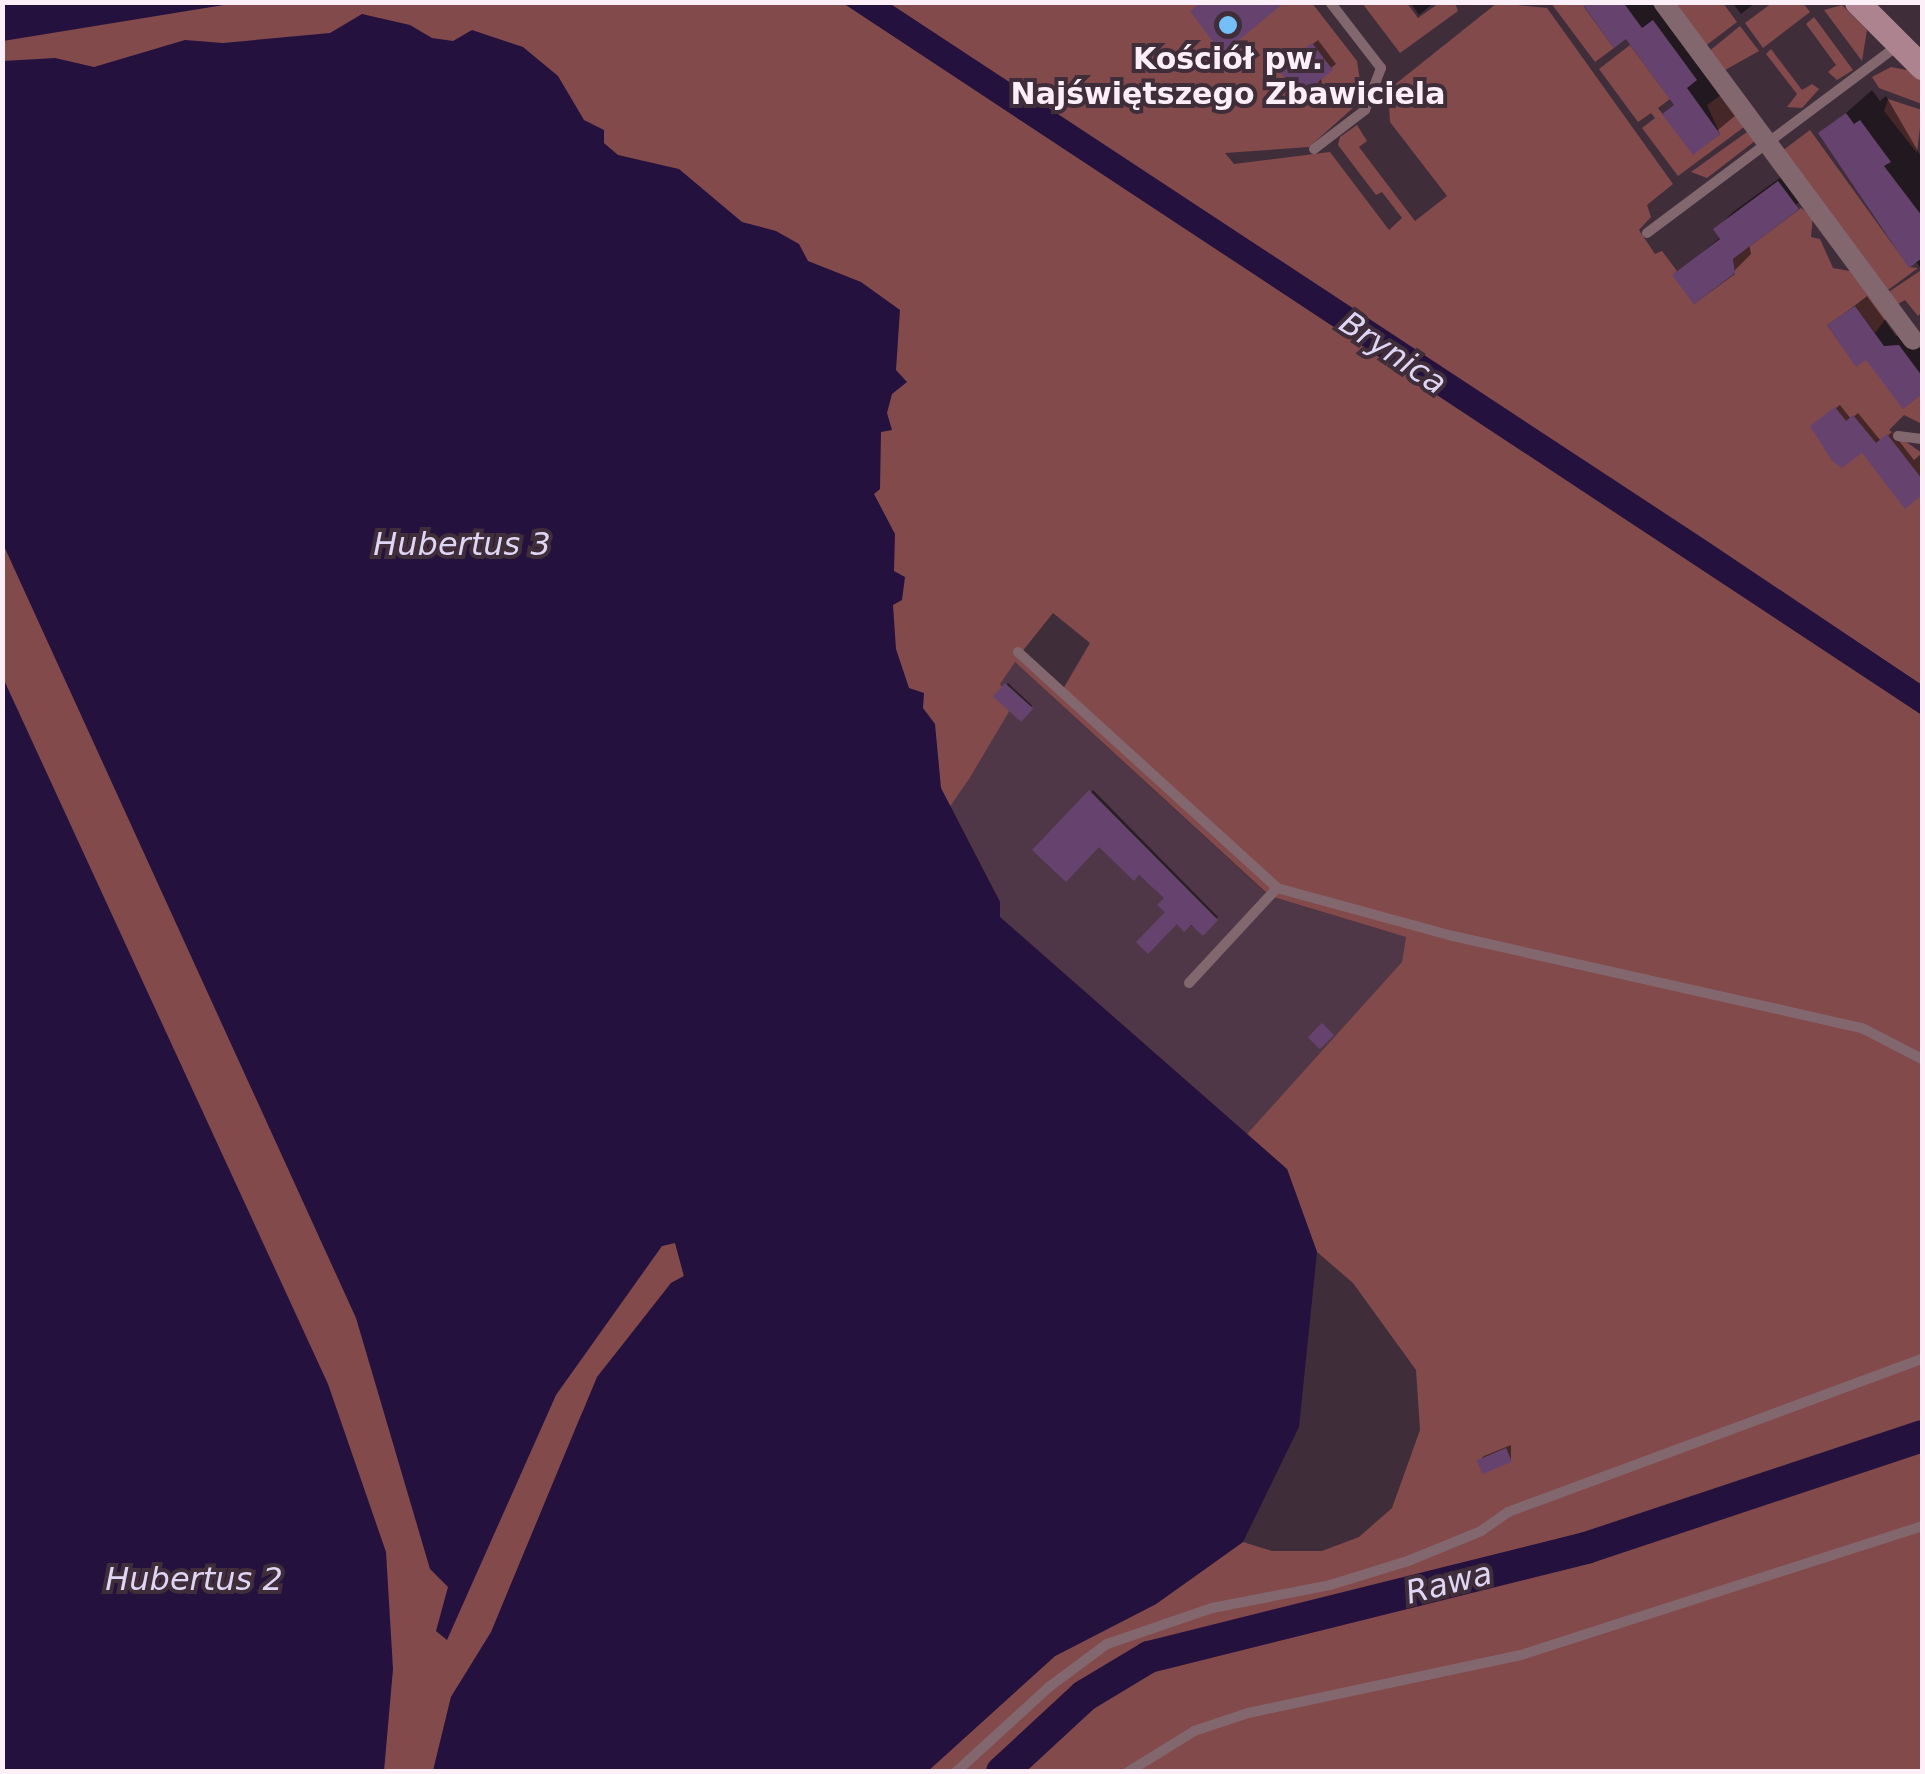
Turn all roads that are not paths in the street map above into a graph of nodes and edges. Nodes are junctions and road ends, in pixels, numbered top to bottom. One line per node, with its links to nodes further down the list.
1 (1330, 2): 7 (lane)
2 (1662, 2): 6 (street)
3 (1857, 2): 4 (street)
4 (1900, 43): 5 (street); 6 (lane)
5 (1922, 66)
6 (1768, 144): 8 (lane); 9 (street)
7 (1314, 149)
8 (1647, 233)
9 (1918, 337)
10 (1898, 436): 11 (lane)
11 (1922, 439)
12 (1018, 652): 13 (lane)
13 (1277, 888): 14 (lane); 15 (lane)
14 (1189, 983)
15 (1922, 1059)
16 (1922, 1359): 18 (lane)
17 (1922, 1526): 19 (lane)
18 (956, 1772)
19 (1128, 1772)

